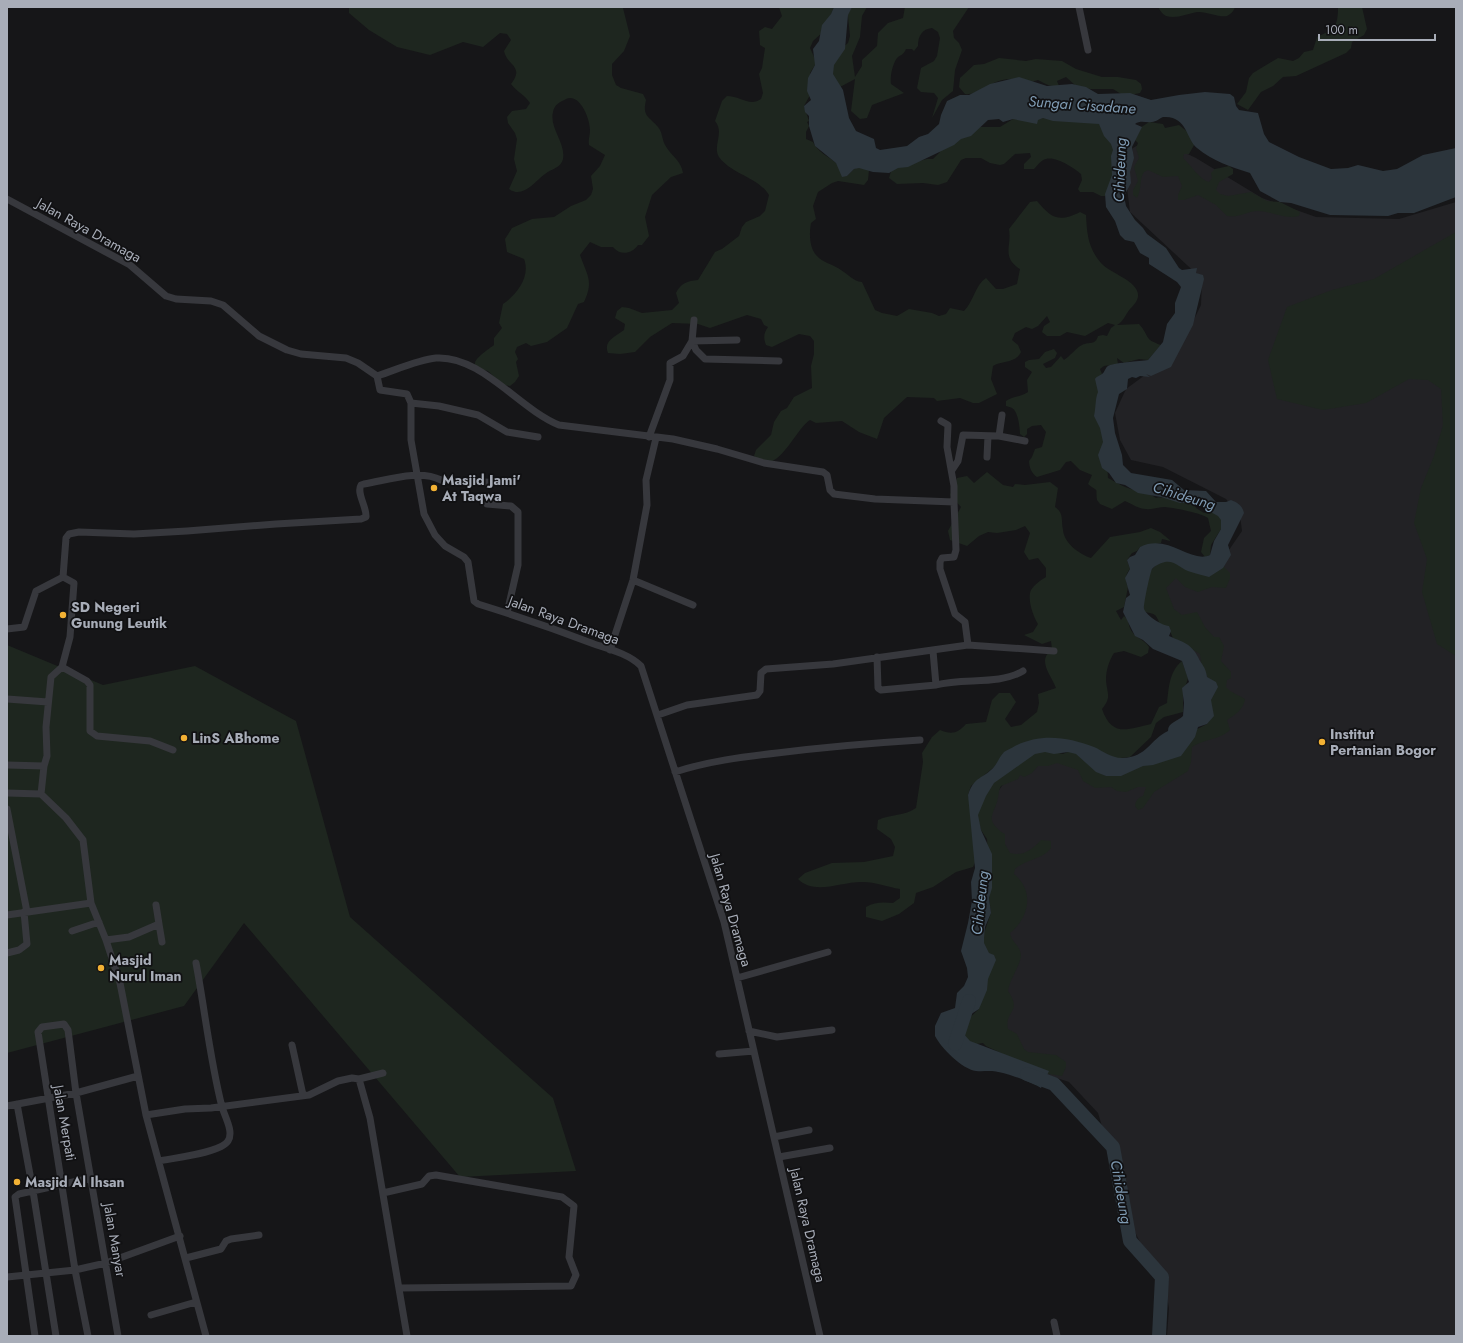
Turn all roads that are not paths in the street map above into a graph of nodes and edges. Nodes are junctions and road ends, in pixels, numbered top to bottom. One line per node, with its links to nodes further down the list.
1 (1079, 7): 2 (street)
2 (1088, 50)
3 (7, 199): 8 (street, Jalan Raya Dramaga)
4 (694, 320): 6 (street)
5 (737, 340): 6 (street)
6 (692, 341): 7 (street); 15 (street)
7 (779, 361)
8 (377, 376): 9 (street, Jalan Raya Dramaga); 15 (street)
9 (411, 403): 14 (street); 19 (street, Jalan Raya Dramaga)
10 (1002, 415): 13 (street)
11 (941, 421): 18 (street)
12 (988, 436): 13 (street); 17 (street); 18 (street)
13 (999, 436): 16 (street)
14 (538, 437)
15 (652, 437): 21 (street); 24 (street)
16 (1025, 441)
17 (987, 457)
18 (952, 470): 21 (street)
19 (417, 475): 20 (street); 23 (street); 26 (street, Jalan Raya Dramaga)
20 (505, 483)
21 (954, 502): 28 (street)
22 (487, 504): 26 (street)
23 (63, 577): 27 (street); 33 (street)
24 (633, 580): 25 (street); 29 (street)
25 (693, 605)
26 (507, 613): 29 (street, Jalan Raya Dramaga)
27 (7, 629)
28 (968, 645): 30 (street); 31 (street)
29 (610, 650): 38 (street, Jalan Raya Dramaga)
30 (933, 651): 32 (street); 35 (street)
31 (1054, 651)
32 (877, 657): 35 (street); 38 (street)
33 (62, 667): 37 (street); 40 (street)
34 (1022, 671): 35 (street)
35 (936, 685)
36 (7, 700): 37 (street)
37 (48, 702): 42 (street)
38 (658, 715): 43 (street, Jalan Raya Dramaga)
39 (920, 740): 43 (street)
40 (173, 750)
41 (7, 765): 42 (street)
42 (44, 766): 45 (street)
43 (675, 772): 59 (street, Jalan Raya Dramaga)
44 (7, 793): 45 (street)
45 (41, 794): 47 (street)
46 (7, 809): 49 (street)
47 (91, 903): 49 (street); 51 (street)
48 (156, 905): 52 (street)
49 (26, 912): 50 (street); 57 (street)
50 (7, 915)
51 (99, 922): 53 (street); 54 (street)
52 (158, 924): 54 (street); 55 (street)
53 (72, 931)
54 (106, 940): 67 (street)
55 (162, 942)
56 (828, 952): 59 (street)
57 (7, 953)
58 (196, 963): 74 (street)
59 (737, 978): 62 (street, Jalan Raya Dramaga)
60 (68, 1030): 69 (street, Jalan Manyar); 71 (street, Jalan Merpati)
61 (832, 1030): 62 (street)
62 (749, 1031): 64 (street, Jalan Raya Dramaga)
63 (292, 1045): 70 (street)
64 (754, 1051): 65 (street); 77 (street, Jalan Raya Dramaga)
65 (719, 1054)
66 (383, 1073): 68 (street)
67 (138, 1076): 69 (street); 75 (street)
68 (359, 1079): 70 (street); 84 (street)
69 (76, 1093): 71 (street); 81 (street, Jalan Manyar)
70 (303, 1095): 74 (street)
71 (48, 1099): 72 (street); 82 (street, Jalan Merpati)
72 (17, 1104): 73 (street); 83 (street)
73 (7, 1106)
74 (222, 1107): 75 (street); 80 (street)
75 (146, 1115): 80 (street)
76 (809, 1130): 77 (street)
77 (774, 1137): 79 (street, Jalan Raya Dramaga)
78 (830, 1148): 79 (street)
79 (780, 1157): 103 (street, Jalan Raya Dramaga)
80 (159, 1161): 86 (street)
81 (91, 1178): 82 (street); 88 (street, Jalan Manyar)
82 (63, 1185): 83 (street); 89 (street, Jalan Merpati)
83 (34, 1191): 90 (street); 91 (street)
84 (383, 1193): 93 (street); 93 (street)
85 (259, 1235): 87 (street)
86 (180, 1236): 87 (street); 88 (street)
87 (186, 1258): 94 (street)
88 (106, 1263): 89 (street); 100 (street, Jalan Manyar)
89 (75, 1270): 90 (street); 99 (street, Jalan Merpati)
90 (47, 1274): 91 (street); 98 (street)
91 (25, 1275): 92 (street); 97 (street)
92 (7, 1277)
93 (400, 1288): 102 (street)
94 (196, 1302): 95 (street); 101 (street)
95 (152, 1315)
96 (1054, 1322): 104 (street)
97 (35, 1336)
98 (56, 1336)
99 (88, 1336)
100 (118, 1336)
101 (206, 1336)
102 (407, 1336)
103 (820, 1336)
104 (1057, 1336)

